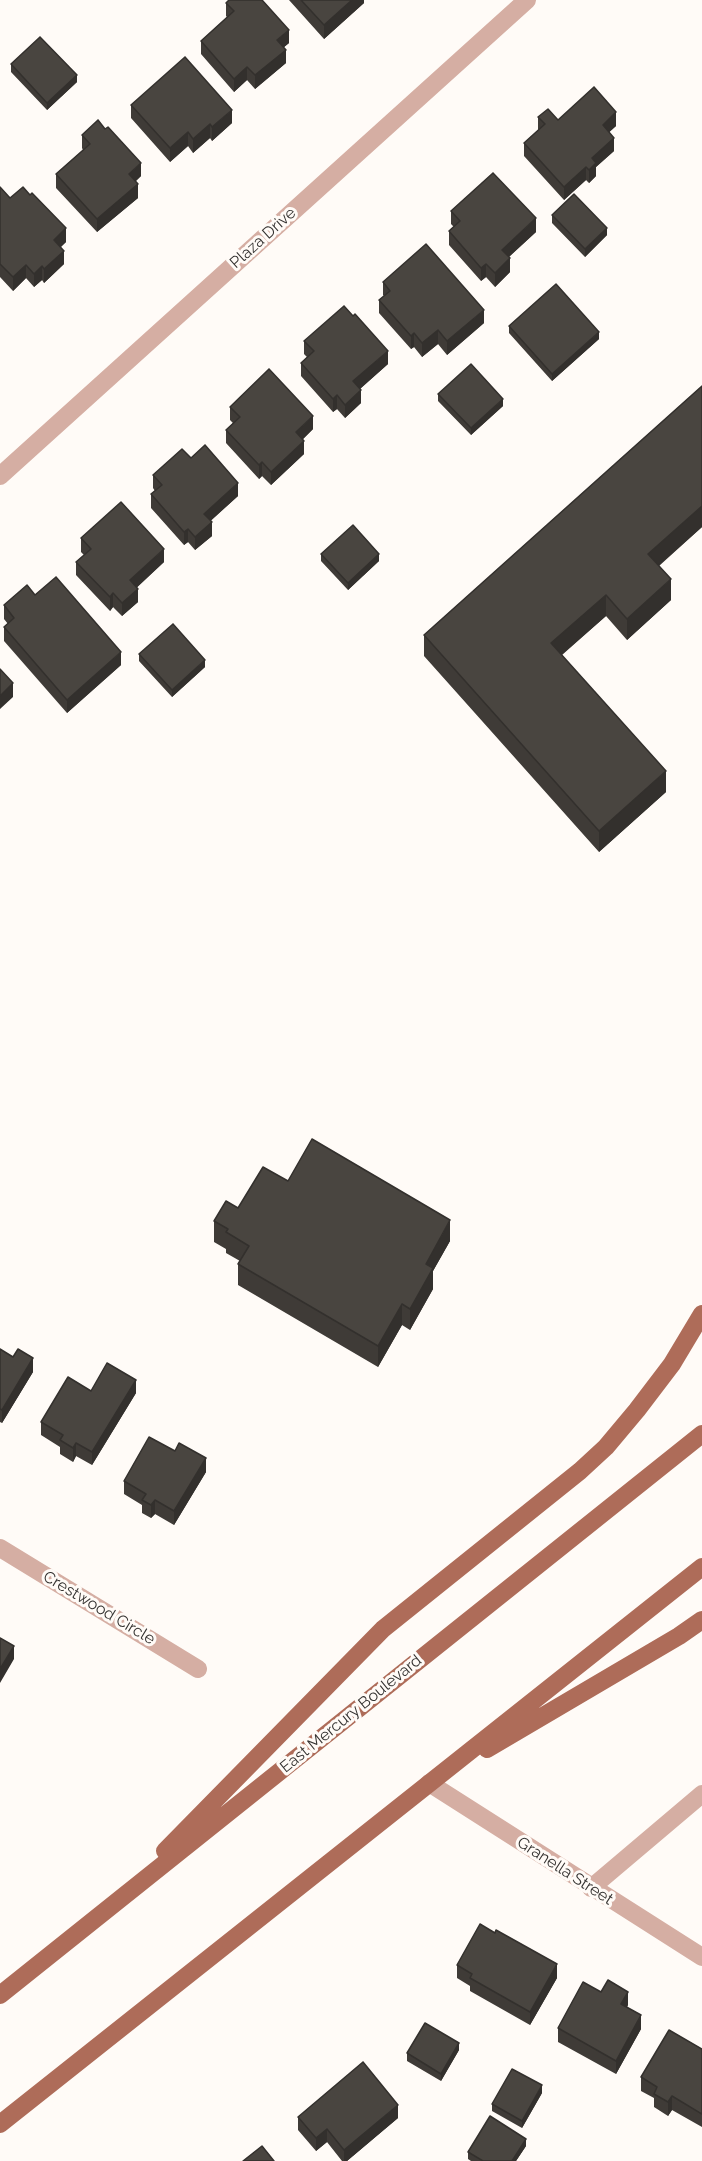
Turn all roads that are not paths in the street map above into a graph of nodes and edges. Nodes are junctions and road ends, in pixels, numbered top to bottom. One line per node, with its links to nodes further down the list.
1 (527, 0): 2 (street, Plaza Drive)
2 (0, 476)
3 (702, 1314): 12 (main road)
4 (702, 1434): 12 (main road, East Mercury Boulevard)
5 (0, 1548): 8 (street, Crestwood Circle)
6 (702, 1567): 9 (main road)
7 (702, 1620): 9 (main road)
8 (198, 1669)
9 (429, 1783): 11 (street, Granella Street); 15 (main road)
10 (702, 1794): 11 (street)
11 (591, 1888): 13 (street, Granella Street)
12 (106, 1910): 14 (main road, East Mercury Boulevard)
13 (702, 1957)
14 (0, 1995)
15 (0, 2124)

